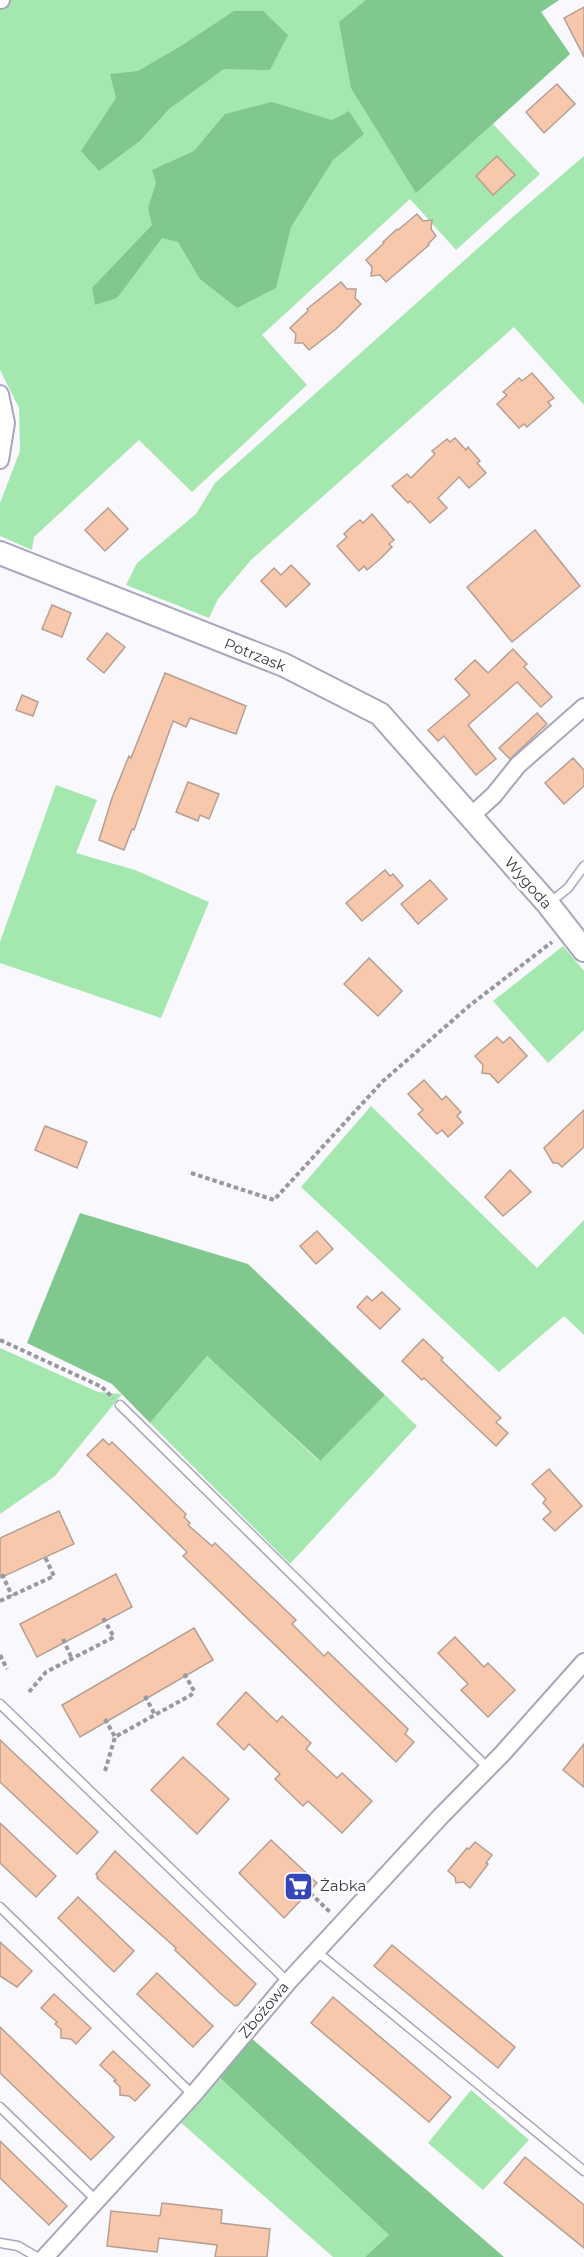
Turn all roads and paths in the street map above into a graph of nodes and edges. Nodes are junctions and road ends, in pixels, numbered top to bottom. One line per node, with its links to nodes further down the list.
1 (0, 394): 2 (street)
2 (0, 460)
3 (0, 554): 5 (street, Potrzask)
4 (584, 707): 5 (street)
5 (471, 816): 7 (street, Wygoda)
6 (584, 866): 7 (lane)
7 (548, 904): 8 (street, Wygoda)
8 (567, 930): 9 (street, Wygoda); 10 (path)
9 (584, 950)
10 (191, 1173)
11 (0, 1340): 12 (path)
12 (120, 1405): 30 (lane)
13 (44, 1555): 15 (path)
14 (2, 1574): 15 (path)
15 (12, 1596): 16 (path)
16 (0, 1601)
17 (103, 1618): 20 (path)
18 (63, 1639): 20 (path)
19 (0, 1655): 22 (path)
20 (72, 1659): 24 (path)
21 (584, 1662): 30 (street, Zbożowa)
22 (6, 1669)
23 (184, 1673): 27 (path)
24 (29, 1692)
25 (145, 1696): 27 (path)
26 (0, 1704): 36 (lane)
27 (155, 1715): 29 (path)
28 (105, 1719): 29 (path)
29 (115, 1737): 31 (path)
30 (482, 1762): 35 (street, Zbożowa)
31 (105, 1771)
32 (310, 1893): 34 (path)
33 (0, 1907): 37 (lane)
34 (333, 1914)
35 (316, 1952): 36 (street, Zbożowa); 39 (lane)
36 (288, 1982): 37 (street, Zbożowa)
37 (193, 2095): 40 (street, Zbożowa)
38 (0, 2107): 40 (lane)
39 (584, 2171)
40 (96, 2200): 43 (street, Zbożowa)
41 (0, 2243): 42 (lane)
42 (37, 2257)
43 (45, 2257)

